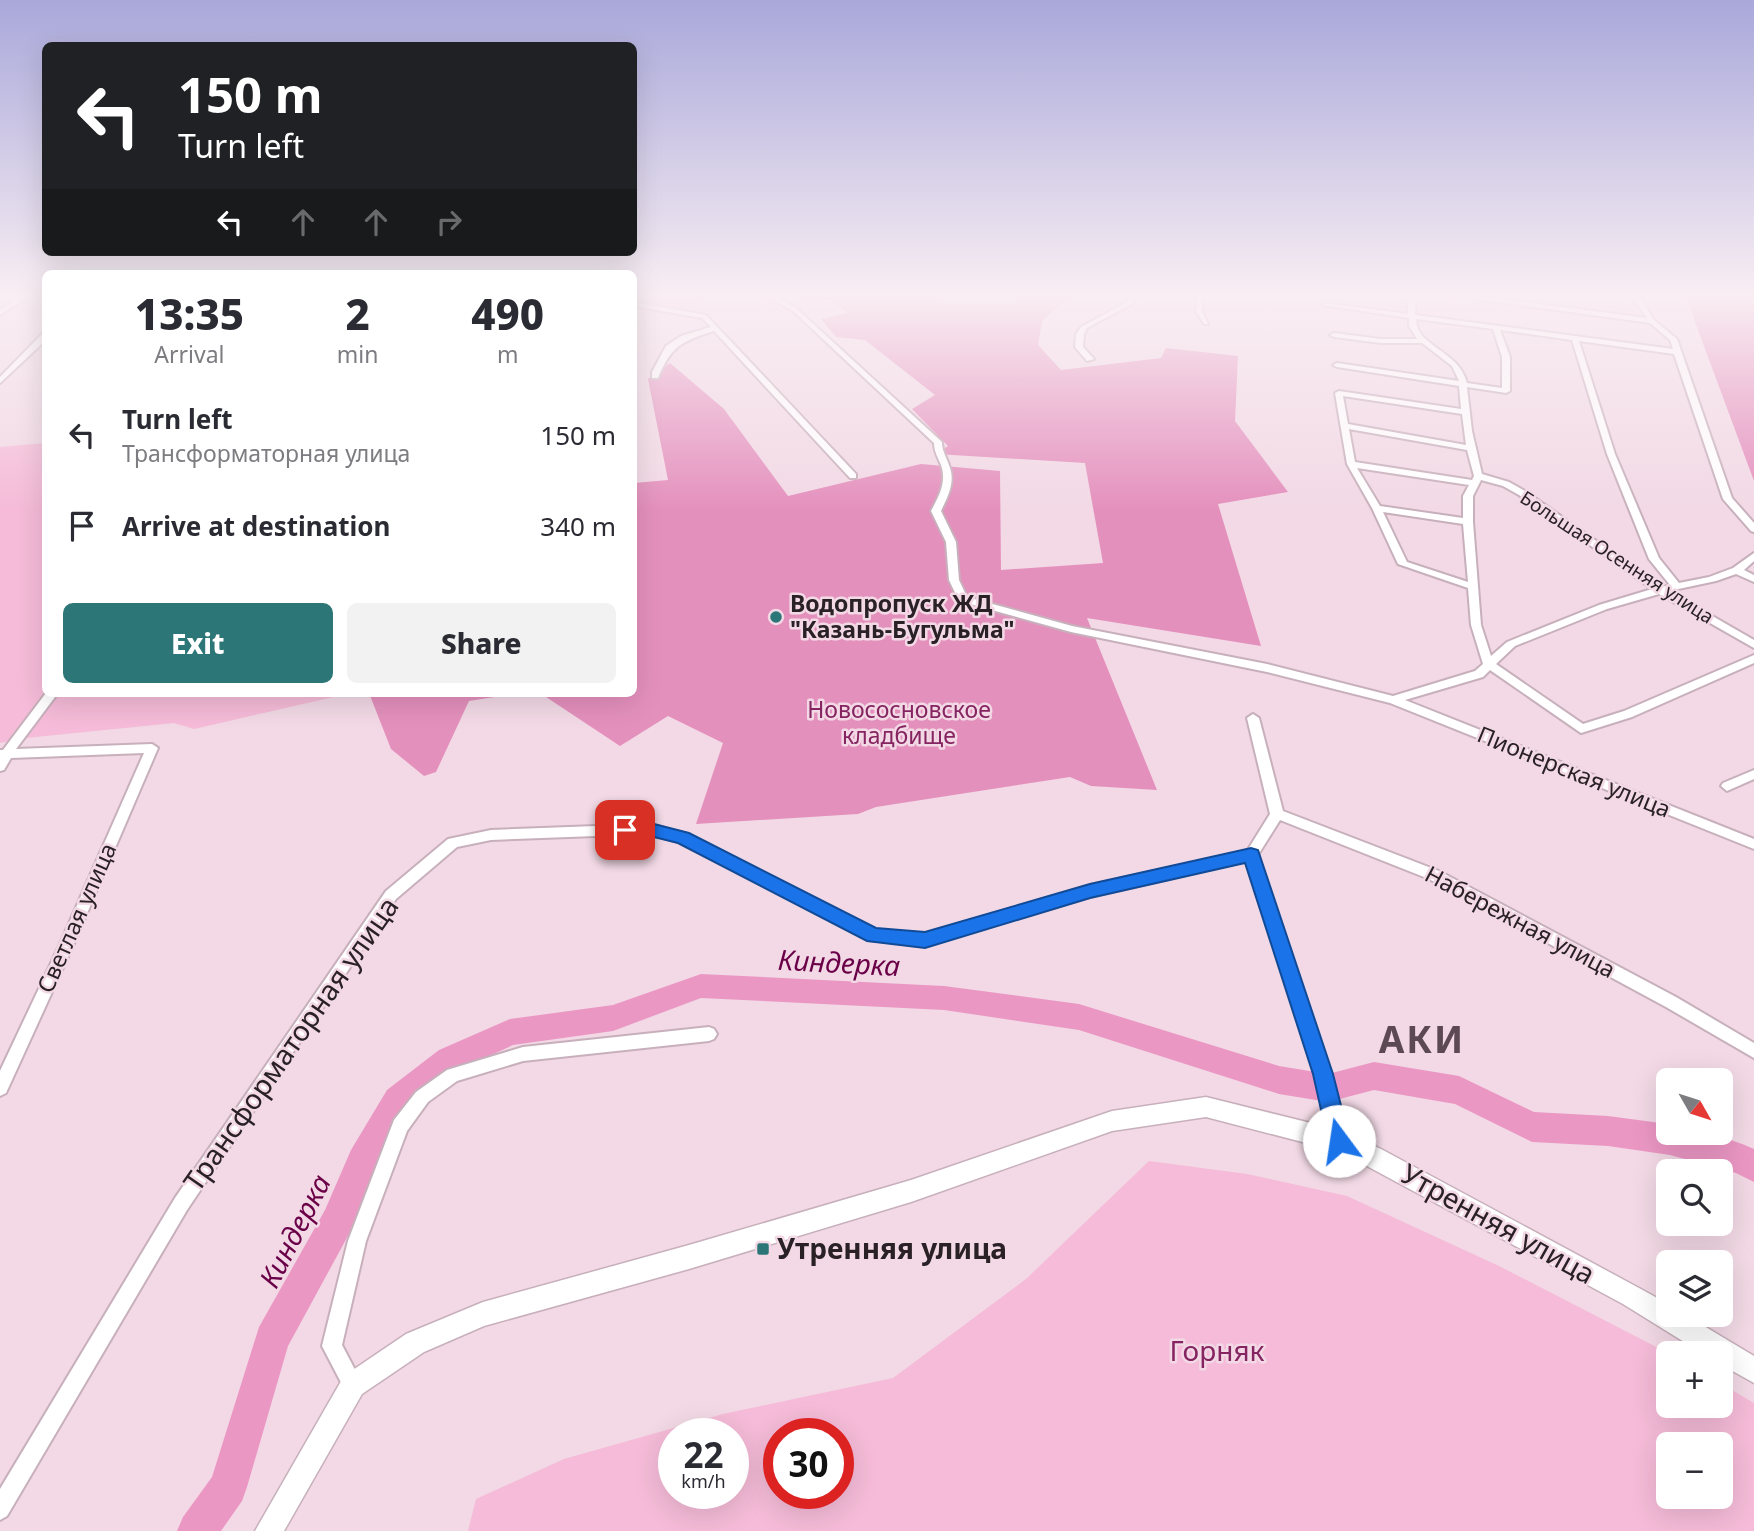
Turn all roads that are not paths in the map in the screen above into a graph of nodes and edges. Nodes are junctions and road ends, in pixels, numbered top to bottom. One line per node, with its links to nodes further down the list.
1 (15, 366): 11 (street)
2 (660, 366): 10 (street)
3 (751, 366): 19 (street)
4 (856, 366): 34 (street, Пионерская улица)
5 (1347, 366): 12 (street)
6 (1457, 366): 12 (street)
7 (1506, 366): 13 (street)
8 (1584, 366): 27 (street)
9 (1684, 366): 23 (street)
10 (655, 376)
11 (0, 381)
12 (1463, 384): 13 (street); 15 (street)
13 (1506, 391)
14 (1339, 393): 15 (street); 16 (street)
15 (1465, 412): 17 (street)
16 (1345, 426): 17 (street); 18 (street)
17 (1470, 448): 20 (street)
18 (1352, 464): 20 (street, Большая Осенняя улица); 21 (street)
19 (853, 476)
20 (1476, 480): 22 (street); 29 (street, Большая Осенняя улица)
21 (1377, 509): 22 (street); 28 (street)
22 (1468, 522): 28 (street)
23 (1754, 529)
24 (1754, 556): 25 (street)
25 (1737, 569): 26 (street); 27 (street)
26 (1754, 579)
27 (1676, 586): 29 (street)
28 (1474, 587): 32 (street)
29 (1660, 590): 30 (street, Большая Осенняя улица); 32 (street)
30 (1754, 645)
31 (1754, 659): 32 (street)
32 (1488, 664): 34 (street)
33 (49, 697): 37 (street)
34 (1393, 700): 42 (street, Пионерская улица)
35 (1253, 718): 41 (street)
36 (152, 748): 37 (street); 47 (street, Светлая улица)
37 (3, 753): 38 (street)
38 (0, 767)
39 (1754, 774): 40 (street)
40 (1727, 786)
41 (1277, 814): 43 (street); 45 (street, Набережная улица)
42 (1754, 845)
43 (1251, 855): 46 (street); 52 (street, Трансформаторная улица)
44 (709, 1034): 51 (street)
45 (1754, 1051)
46 (1323, 1074): 48 (street)
47 (0, 1088)
48 (1328, 1100): 49 (street)
49 (1339, 1141): 50 (street, Утренняя улица); 51 (street, Утренняя улица)
50 (1754, 1370)
51 (354, 1385): 53 (street)
52 (0, 1509)
53 (268, 1531)

